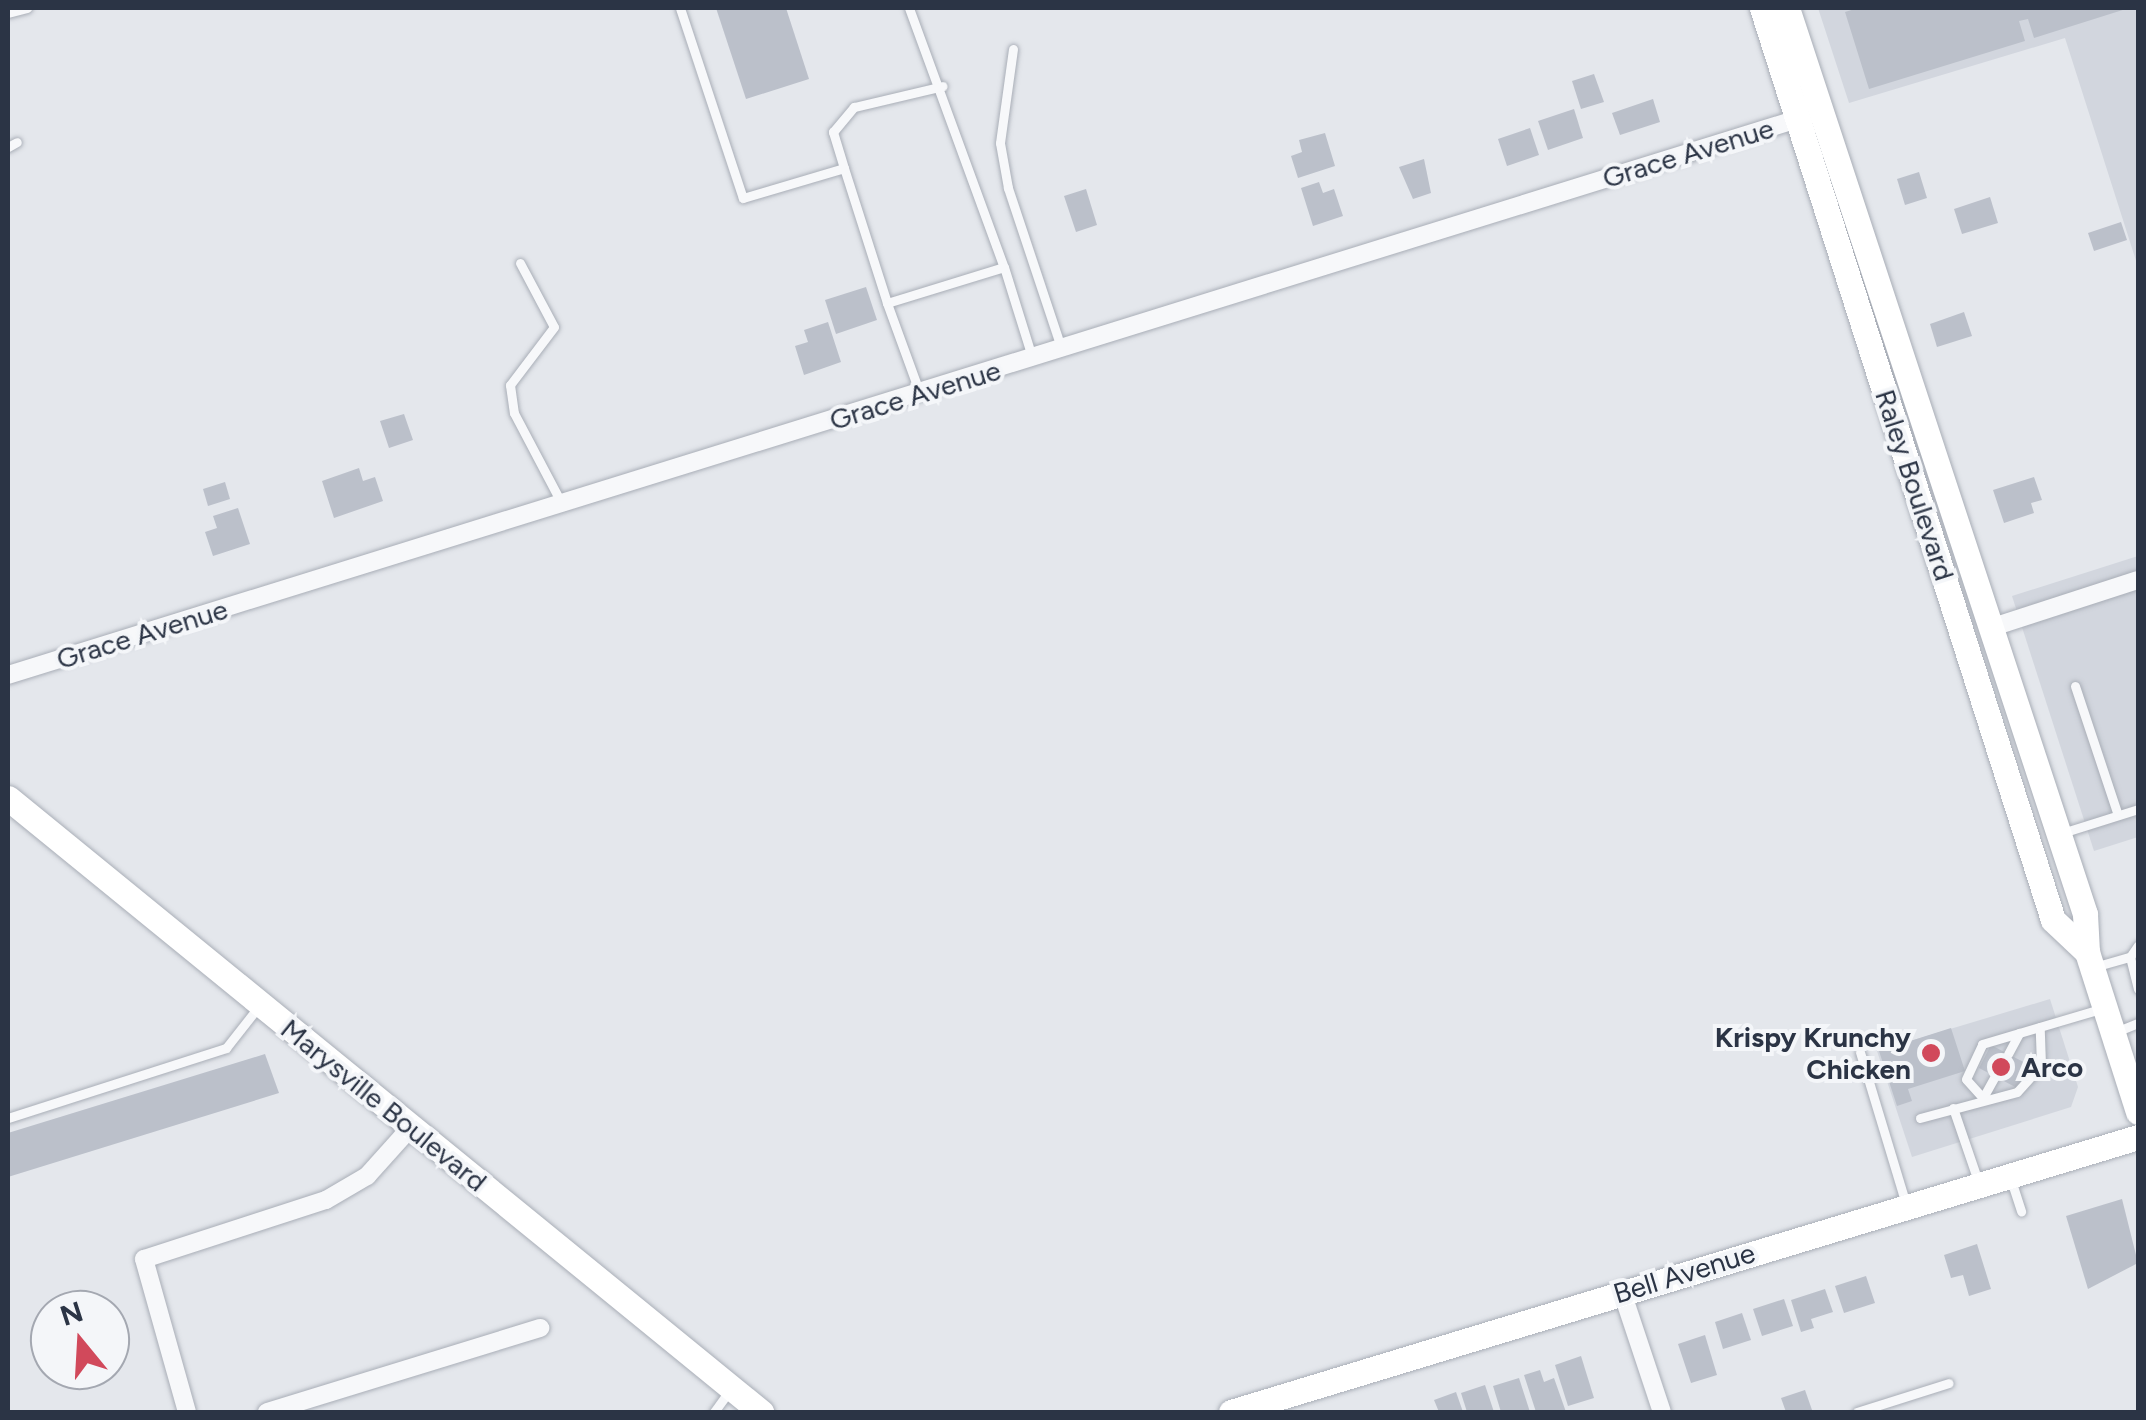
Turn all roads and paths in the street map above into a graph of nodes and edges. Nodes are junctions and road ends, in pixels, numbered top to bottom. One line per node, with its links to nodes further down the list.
1 (27, 8): 6 (lane)
2 (680, 8): 11 (lane)
3 (909, 8): 8 (lane)
4 (1762, 8): 10 (street, Raley Boulevard)
5 (1794, 10): 9 (street, Raley Boulevard)
6 (8, 14)
7 (1013, 49): 15 (lane)
8 (943, 86): 11 (lane); 13 (lane)
9 (1822, 111): 10 (street, Grace Avenue); 20 (street, Raley Boulevard)
10 (1797, 119): 15 (street, Grace Avenue); 29 (street, Raley Boulevard)
11 (844, 168): 14 (lane)
12 (520, 263): 18 (lane)
13 (1004, 267): 14 (lane); 16 (lane)
14 (887, 304): 17 (lane)
15 (1062, 349): 16 (street, Grace Avenue)
16 (1033, 358): 17 (street, Grace Avenue)
17 (920, 393): 18 (street, Grace Avenue)
18 (562, 504): 21 (street, Grace Avenue)
19 (2138, 580): 20 (street)
20 (1993, 627): 26 (street, Raley Boulevard)
21 (8, 676)
22 (2075, 686): 25 (lane)
23 (8, 798): 31 (street, Marysville Boulevard)
24 (2138, 809): 25 (lane)
25 (2118, 816): 26 (lane)
26 (2059, 834): 29 (street, Raley Boulevard)
27 (2138, 945): 28 (lane)
28 (2130, 957): 29 (lane); 30 (lane)
29 (2089, 960): 32 (street, Raley Boulevard)
30 (2138, 988)
31 (260, 1004): 43 (lane); 45 (street, Marysville Boulevard)
32 (2102, 1008): 34 (lane); 36 (street, Raley Boulevard)
33 (2138, 1024): 36 (lane)
34 (2040, 1027): 35 (lane); 40 (lane)
35 (2018, 1033): 38 (lane); 40 (lane)
36 (2111, 1033): 42 (street, Raley Boulevard)
37 (1860, 1052): 49 (lane)
38 (2008, 1054)
39 (1995, 1076): 40 (lane)
40 (1983, 1098): 41 (lane)
41 (1953, 1108): 44 (lane); 48 (lane)
42 (2138, 1112)
43 (8, 1118)
44 (1920, 1118)
45 (411, 1127): 54 (street, Marysville Boulevard); 55 (street)
46 (2138, 1137): 47 (street, Bell Avenue)
47 (2010, 1175): 48 (street, Bell Avenue); 50 (lane)
48 (1978, 1181): 49 (street, Bell Avenue)
49 (1906, 1204): 51 (street, Bell Avenue)
50 (2021, 1211)
51 (1622, 1292): 59 (street, Bell Avenue); 60 (street)
52 (540, 1328): 56 (street)
53 (1949, 1384): 61 (lane)
54 (732, 1388): 57 (lane); 58 (street, Marysville Boulevard)
55 (187, 1412)
56 (266, 1412)
57 (714, 1412)
58 (760, 1412)
59 (1231, 1412)
60 (1662, 1412)
61 (1857, 1412)

